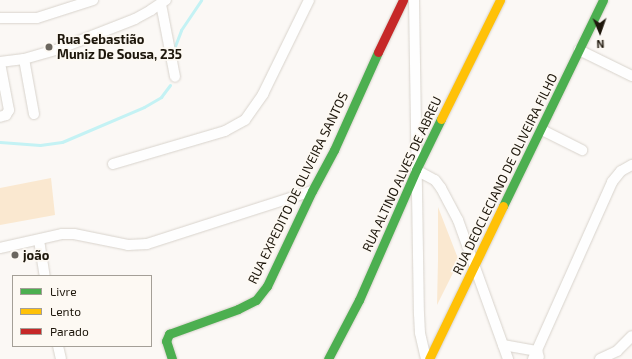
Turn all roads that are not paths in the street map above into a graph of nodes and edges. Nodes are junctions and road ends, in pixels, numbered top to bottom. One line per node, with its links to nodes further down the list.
1 (93, 0): 8 (street)
2 (309, 0): 18 (street)
3 (404, 0): 21 (street, RUA EXPEDITO DE OLIVEIRA SANTOS)
4 (414, 0): 20 (street)
5 (500, 0): 20 (street, RUA ALTINO ALVES DE ABREU)
6 (604, 0): 9 (street, RUA DEOCLECIANO DE OLIVEIRA FILHO)
7 (164, 2): 10 (street); 13 (street)
8 (0, 18)
9 (579, 50): 12 (street); 16 (street, RUA DEOCLECIANO DE OLIVEIRA FILHO)
10 (24, 59): 11 (street); 14 (street)
11 (0, 62): 15 (street)
12 (632, 76)
13 (175, 77)
14 (34, 114)
15 (0, 117)
16 (542, 130): 17 (street); 24 (street, RUA DEOCLECIANO DE OLIVEIRA FILHO)
17 (582, 150)
18 (113, 164)
19 (632, 165): 29 (street)
20 (416, 170): 24 (street); 32 (street, RUA ALTINO ALVES DE ABREU); 33 (street)
21 (312, 191): 22 (street); 31 (street, RUA EXPEDITO DE OLIVEIRA SANTOS)
22 (38, 240): 23 (street); 25 (street)
23 (0, 248)
24 (475, 267): 27 (street); 34 (street, RUA DEOCLECIANO DE OLIVEIRA FILHO)
25 (45, 275)
26 (632, 336): 36 (street)
27 (503, 345): 29 (street); 35 (street)
28 (58, 347): 30 (street)
29 (536, 356)
30 (60, 359)
31 (172, 359)
32 (328, 359)
33 (426, 359)
34 (429, 359)
35 (508, 359)
36 (600, 359)

